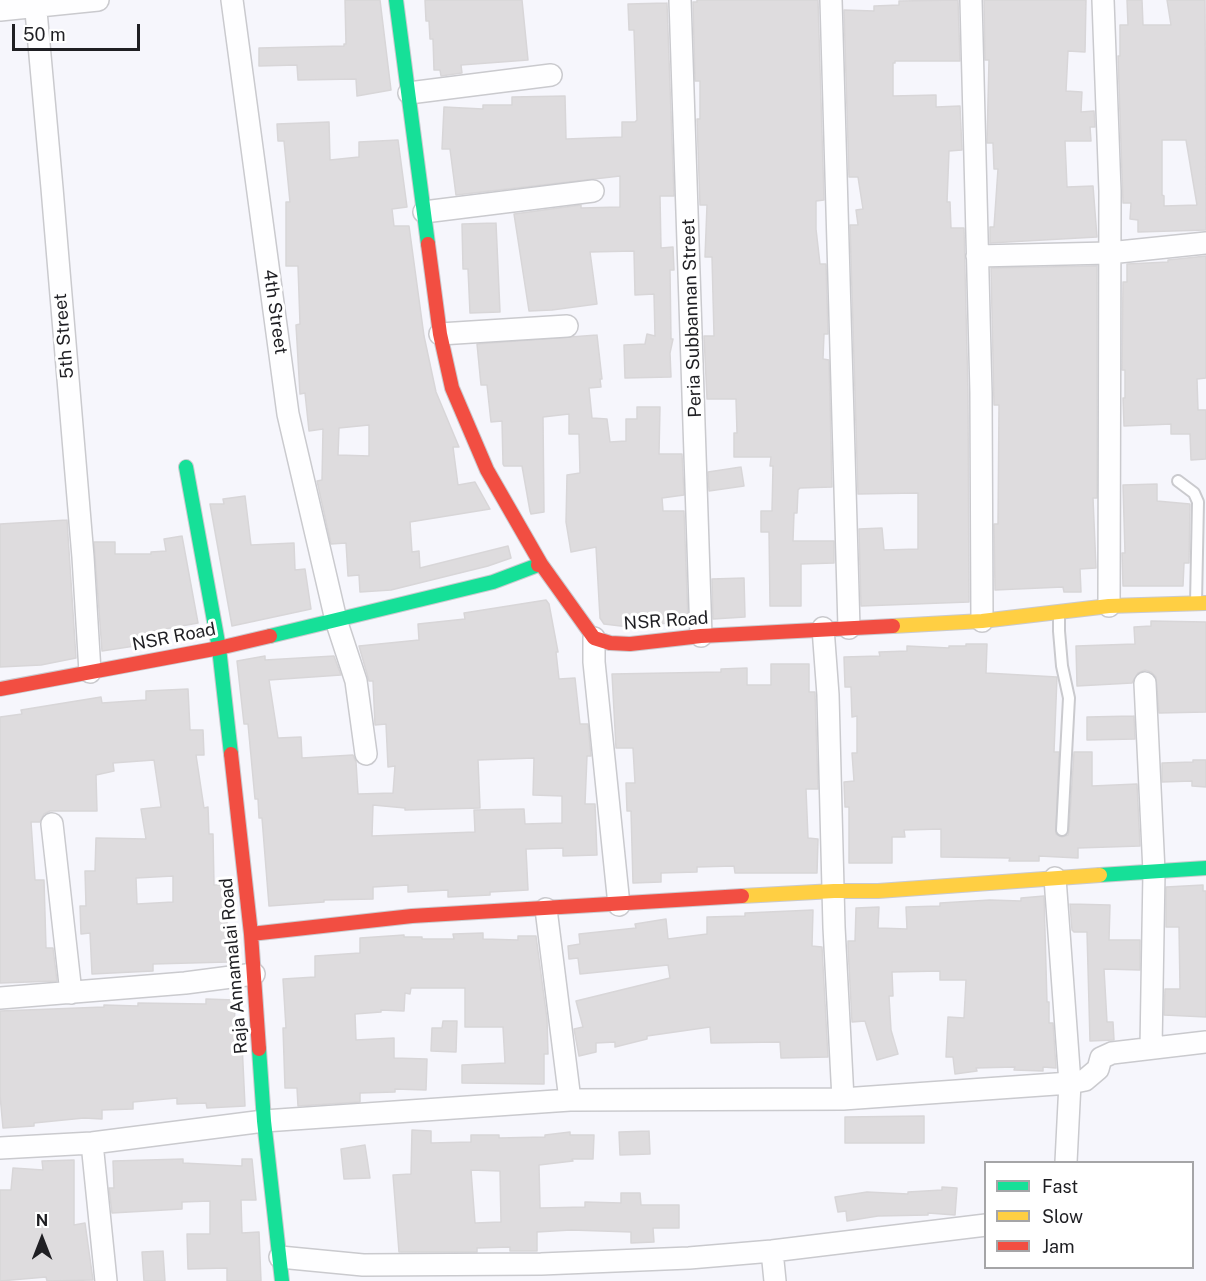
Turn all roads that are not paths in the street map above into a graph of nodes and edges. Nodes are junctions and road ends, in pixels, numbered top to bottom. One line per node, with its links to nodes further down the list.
1 (98, 0): 8 (street)
2 (232, 0): 25 (street, 4th Street)
3 (396, 0): 11 (street)
4 (680, 0): 29 (street, Peria Subbannan Street)
5 (831, 0): 28 (street)
6 (971, 0): 16 (street)
7 (1103, 0): 15 (street)
8 (35, 3): 9 (street); 32 (street, 5th Street)
9 (0, 9)
10 (551, 75): 11 (street)
11 (409, 93): 13 (street)
12 (593, 191): 13 (street)
13 (424, 212): 18 (street)
14 (1206, 243): 15 (street)
15 (1109, 253): 16 (street); 23 (street)
16 (977, 256): 26 (street)
17 (567, 326): 18 (street)
18 (440, 334): 21 (street)
19 (186, 467): 31 (street, Raja Annamalai Road)
20 (1178, 481): 22 (lane)
21 (541, 564): 25 (street, NSR Road); 30 (street)
22 (1201, 603): 23 (street, NSR Road)
23 (1109, 606): 24 (street, NSR Road)
24 (1059, 612): 26 (street, NSR Road); 37 (lane)
25 (336, 620): 31 (street, NSR Road); 35 (street, 4th Street)
26 (982, 621): 28 (street, NSR Road)
27 (823, 628): 28 (street, NSR Road); 29 (street, NSR Road); 41 (street)
28 (849, 628)
29 (701, 636): 30 (street, NSR Road)
30 (594, 638): 42 (street)
31 (219, 648): 32 (street, NSR Road); 44 (street, Raja Annamalai Road)
32 (90, 672): 34 (street, NSR Road)
33 (1145, 682): 39 (street)
34 (0, 689)
35 (366, 754)
36 (52, 824): 46 (street)
37 (1062, 831)
38 (1206, 868): 39 (street)
39 (1154, 872): 40 (street); 49 (street)
40 (1055, 878): 41 (street); 50 (street)
41 (834, 891): 42 (street); 51 (street)
42 (619, 905): 43 (street)
43 (546, 909): 44 (street); 52 (street)
44 (251, 934): 45 (street, Raja Annamalai Road)
45 (254, 974): 46 (street); 53 (street, Raja Annamalai Road)
46 (71, 993): 47 (street)
47 (0, 998)
48 (1206, 1042): 49 (street)
49 (1151, 1048): 50 (street)
50 (1070, 1083): 51 (street); 56 (street)
51 (843, 1099): 52 (street)
52 (570, 1100): 53 (street)
53 (264, 1121): 54 (street); 59 (street, Raja Annamalai Road)
54 (92, 1143): 55 (street); 61 (street)
55 (0, 1149)
56 (1066, 1161)
57 (984, 1225): 58 (street)
58 (772, 1251): 60 (street); 63 (street)
59 (280, 1257): 60 (street); 62 (street, Raja Annamalai Road)
60 (542, 1272)
61 (106, 1281)
62 (282, 1281)
63 (775, 1281)

